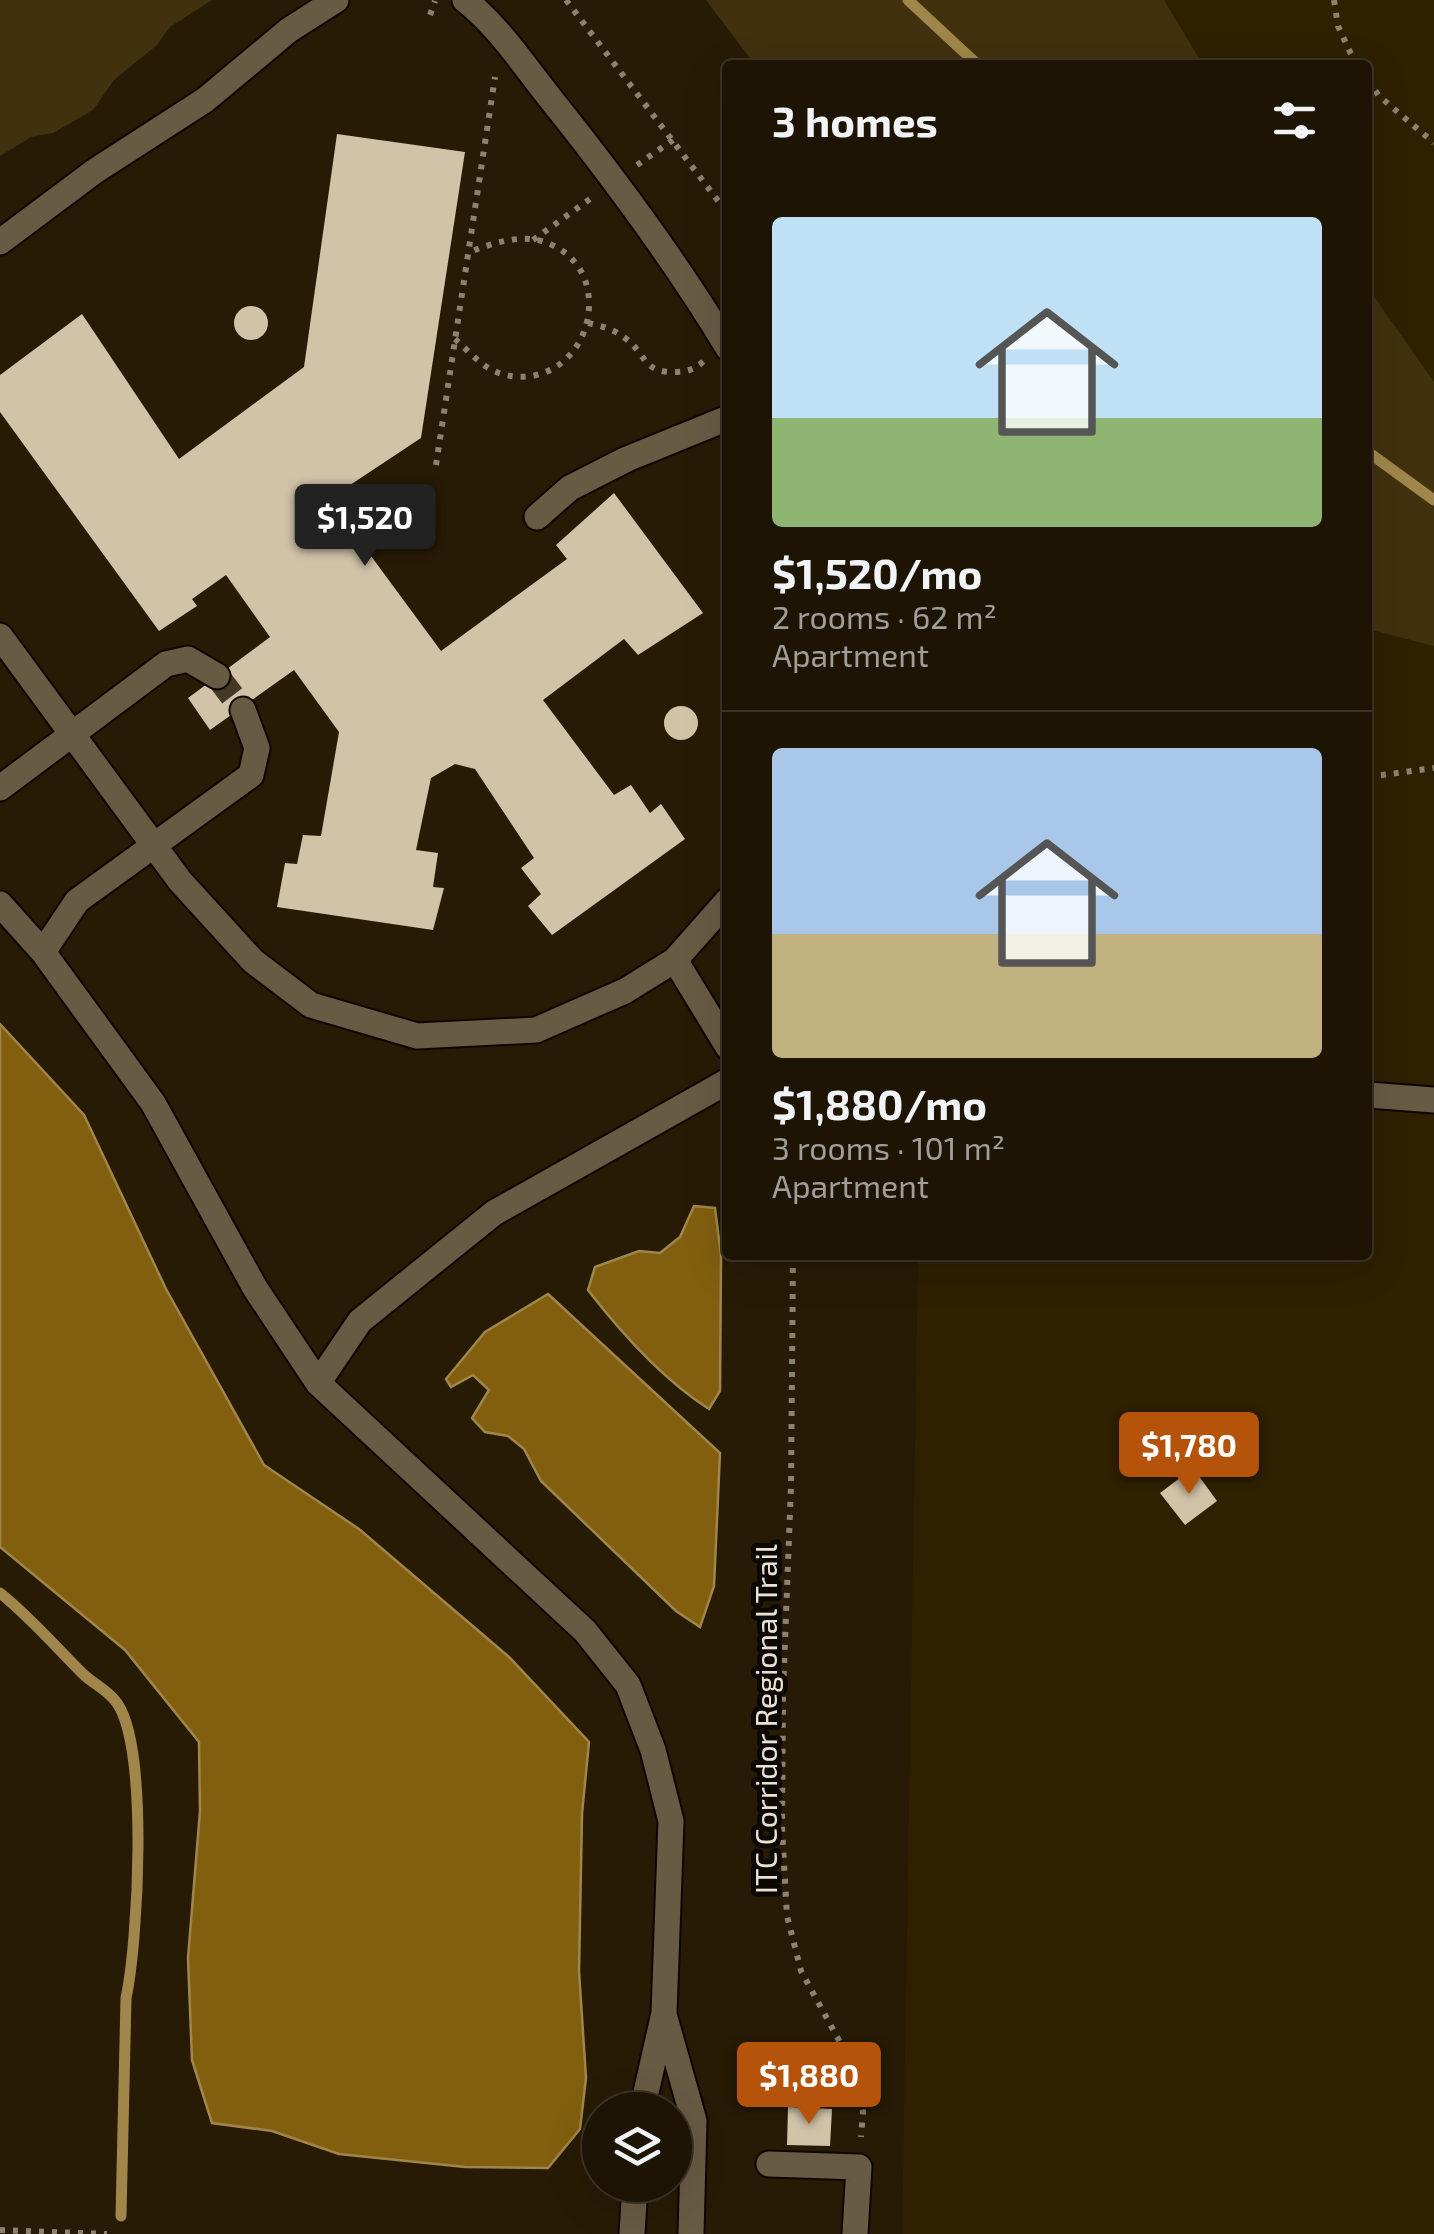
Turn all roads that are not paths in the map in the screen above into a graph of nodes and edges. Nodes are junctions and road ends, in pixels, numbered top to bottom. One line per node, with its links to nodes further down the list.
1 (336, 0): 3 (lane)
2 (464, 0): 4 (lane)
3 (0, 242)
4 (717, 354)
5 (722, 420): 6 (lane)
6 (538, 517)
7 (0, 636): 10 (lane)
8 (218, 676): 10 (lane)
9 (243, 710): 12 (lane)
10 (72, 735): 11 (lane); 12 (lane)
11 (0, 788)
12 (154, 848): 15 (lane); 16 (lane)
13 (0, 904): 15 (lane)
14 (722, 907): 16 (lane)
15 (43, 952): 21 (lane)
16 (675, 960): 17 (lane)
17 (722, 1037)
18 (722, 1084): 21 (lane)
19 (1372, 1095): 20 (lane)
20 (1434, 1100)
21 (318, 1383): 22 (lane)
22 (664, 2013): 23 (lane); 27 (lane)
23 (646, 2092)
24 (768, 2164): 28 (lane)
25 (634, 2202): 26 (lane)
26 (632, 2234)
27 (692, 2234)
28 (855, 2234)

